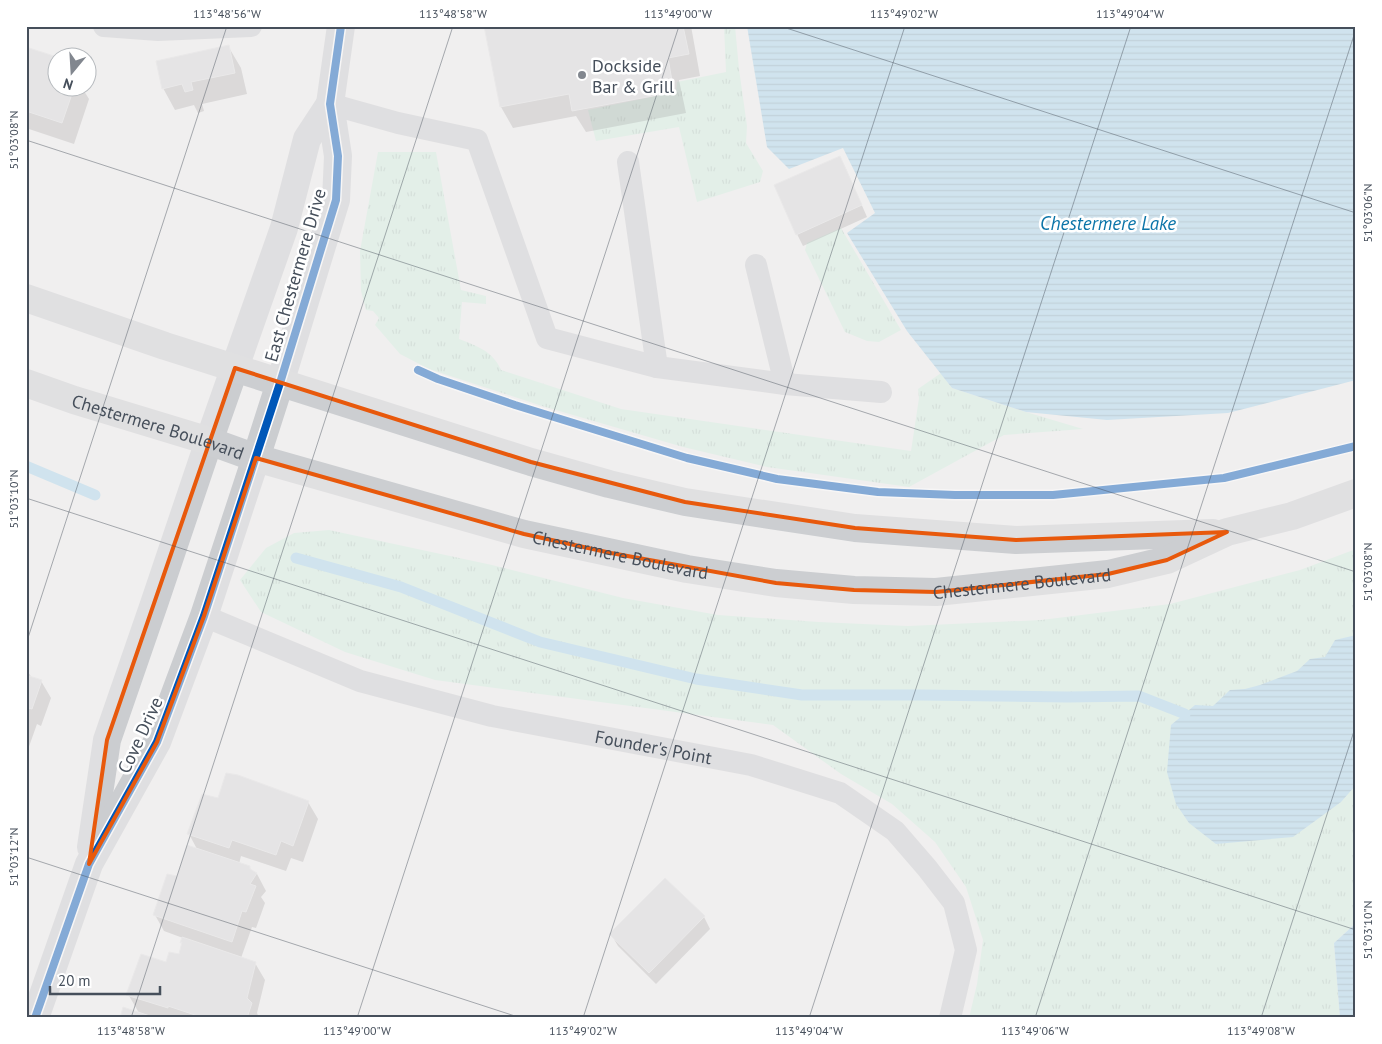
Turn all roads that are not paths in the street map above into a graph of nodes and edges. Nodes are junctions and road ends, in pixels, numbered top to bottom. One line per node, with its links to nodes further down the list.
1 (104, 26): 4 (lane)
2 (251, 26): 4 (lane)
3 (341, 26): 5 (street, East Chestermere Drive)
4 (208, 27)
5 (330, 104): 9 (lane); 10 (street, Cove Drive); 12 (street, East Chestermere Drive)
6 (628, 162): 9 (lane)
7 (756, 265): 13 (lane)
8 (26, 298): 10 (main road, Chestermere Boulevard)
9 (656, 367): 13 (lane)
10 (235, 368): 12 (main road, Chestermere Boulevard); 15 (street, Cove Drive)
11 (26, 383): 15 (main road, Chestermere Boulevard)
12 (280, 383): 16 (street, East Chestermere Drive); 18 (main road, Chestermere Boulevard)
13 (785, 384): 14 (lane)
14 (881, 392)
15 (209, 441): 16 (main road, Chestermere Boulevard); 20 (street, Cove Drive)
16 (256, 458): 18 (main road, Chestermere Boulevard); 19 (street, Cove Drive)
17 (1356, 492): 18 (main road, Chestermere Boulevard)
18 (1227, 532)
19 (204, 616): 20 (street, Cove Drive); 22 (lane, Founder's Point)
20 (89, 864): 21 (street, Cove Drive)
21 (35, 1018)
22 (950, 1018)

